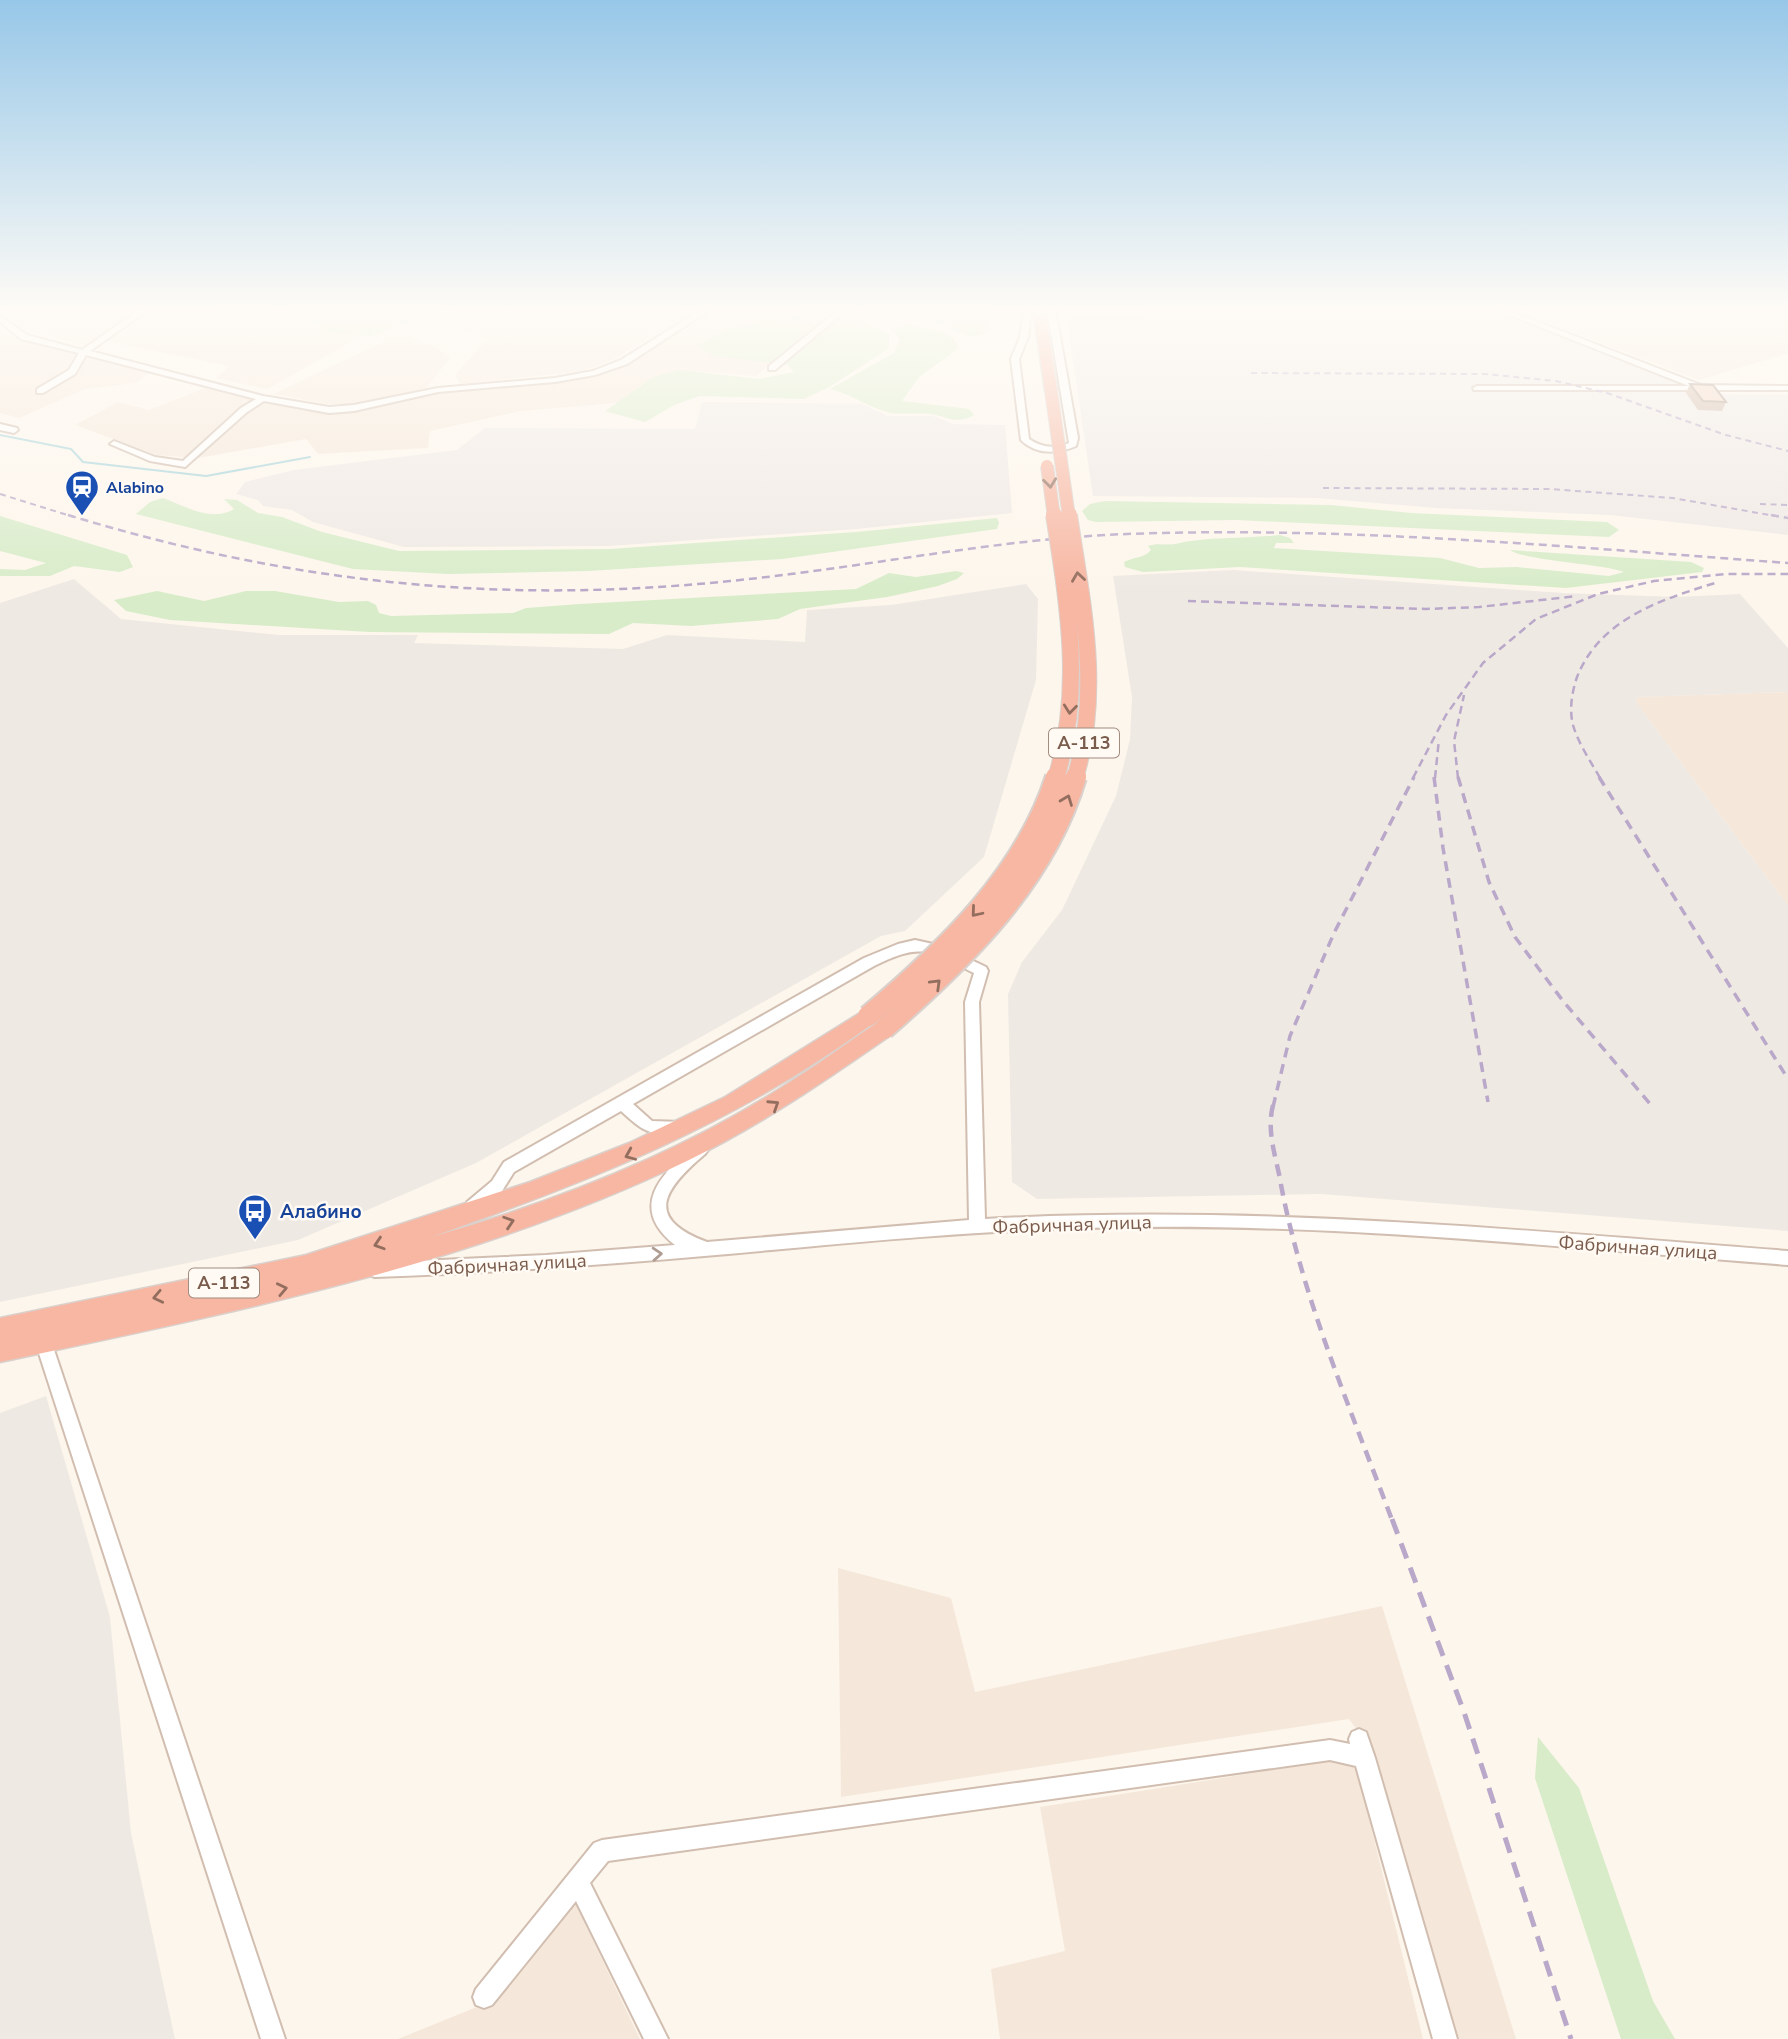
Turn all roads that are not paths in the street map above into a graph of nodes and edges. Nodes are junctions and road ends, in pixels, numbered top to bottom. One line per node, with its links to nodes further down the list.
1 (255, 403): 9 (street)
2 (286, 403): 3 (street)
3 (377, 403)
4 (1020, 403): 6 (street)
5 (1046, 403): 11 (highway, А-113, bridge)
6 (1067, 403)
7 (0, 427): 8 (street)
8 (14, 430)
9 (114, 444)
10 (621, 1102): 11 (street); 12 (street); 13 (street)
11 (714, 1127): 12 (highway, А-113, one-way to 12); 14 (street); 16 (highway, А-113, one-way to 11)
12 (444, 1222): 17 (highway, А-113, one-way to 17)
13 (977, 1227): 14 (street, Фабричная улица); 15 (street, Фабричная улица)
14 (720, 1249): 16 (street, Фабричная улица, one-way to 14)
15 (1788, 1258)
16 (357, 1270): 18 (highway, А-113, one-way to 16)
17 (0, 1330)
18 (43, 1341): 19 (highway, А-113); 22 (street)
19 (0, 1350)
20 (578, 1881): 21 (street); 23 (street); 24 (street)
21 (484, 1997)
22 (273, 2039)
23 (656, 2039)
24 (1445, 2039)

